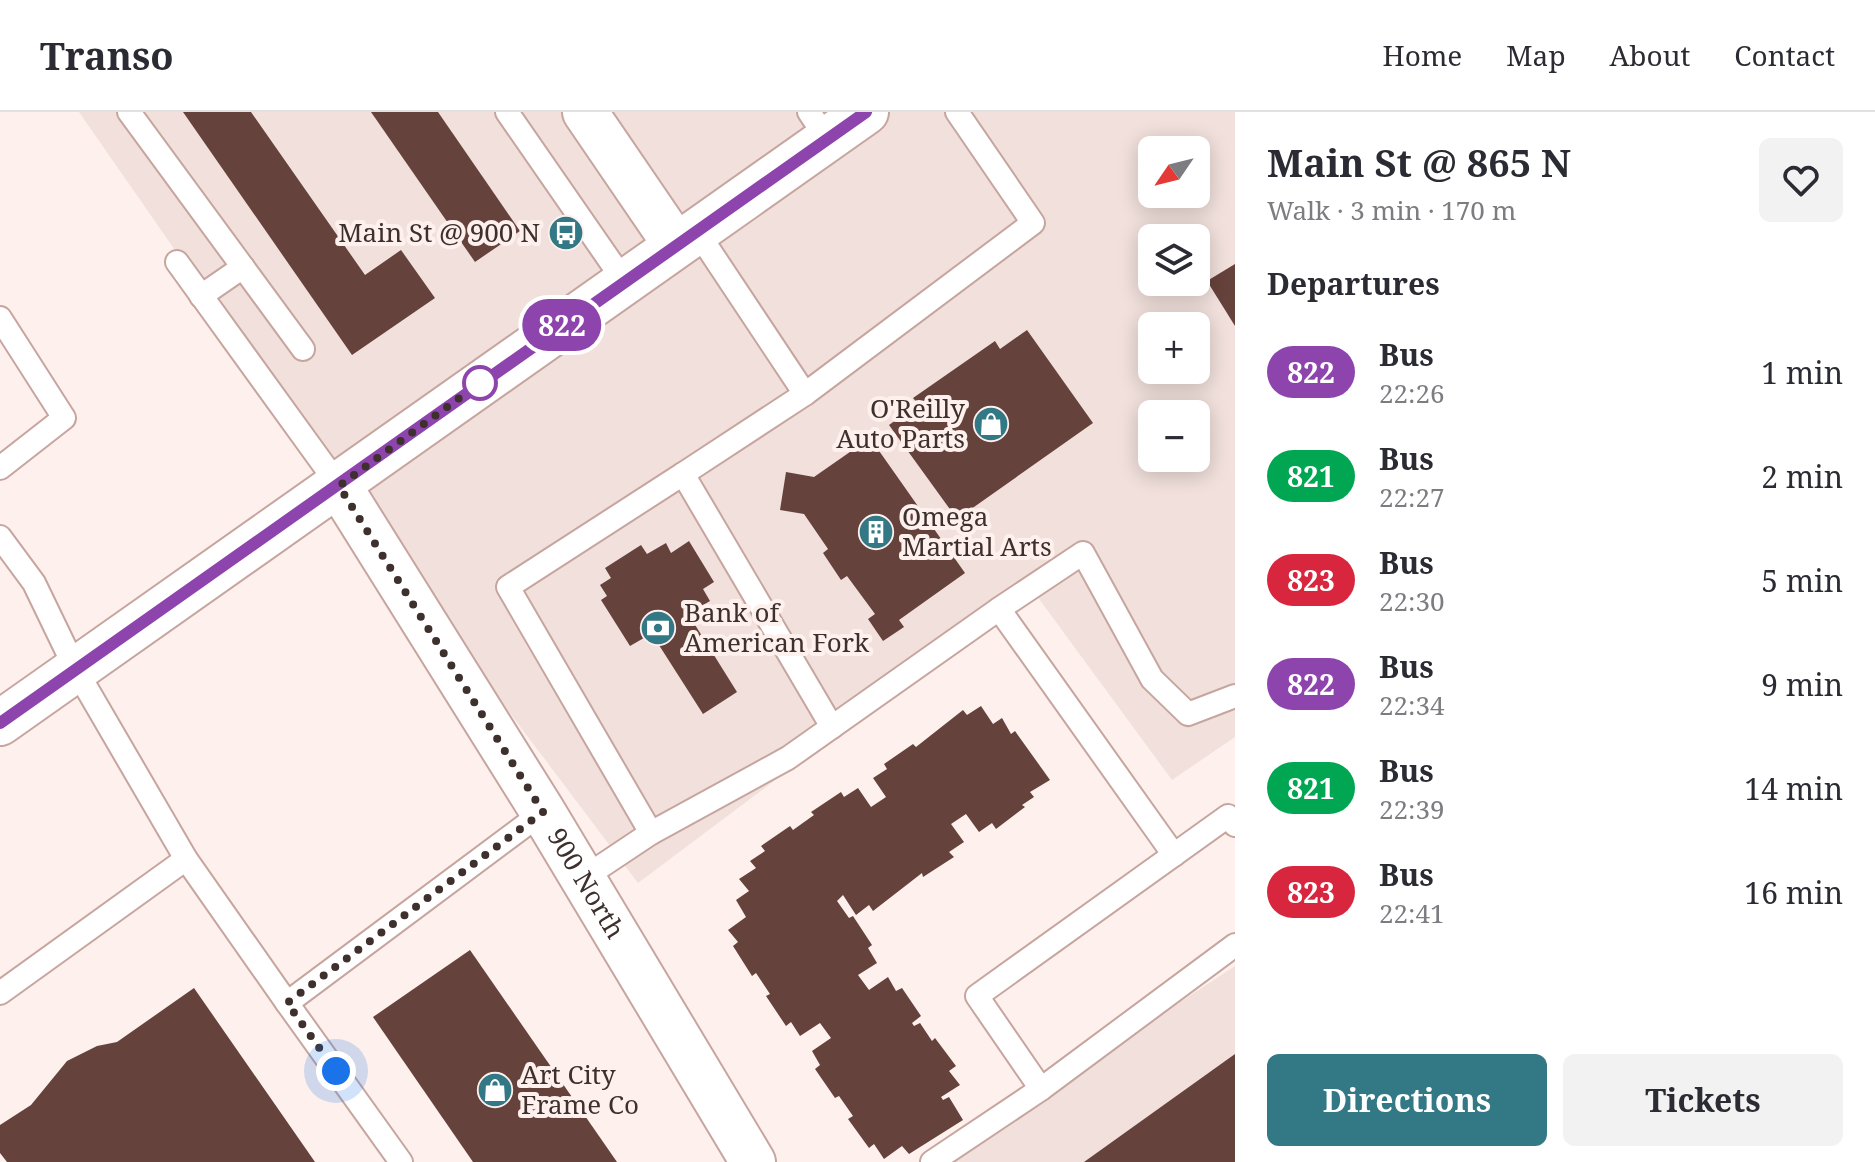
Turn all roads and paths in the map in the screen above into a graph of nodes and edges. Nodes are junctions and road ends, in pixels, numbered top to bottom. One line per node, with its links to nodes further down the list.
1 (129, 112): 9 (lane)
2 (507, 112): 10 (lane)
3 (585, 112): 7 (main road)
4 (866, 112): 6 (main road)
5 (957, 112): 14 (lane)
6 (818, 125): 7 (main road)
7 (686, 237): 10 (main road); 14 (lane)
8 (177, 262): 11 (lane)
9 (243, 267): 11 (lane); 13 (lane)
10 (624, 281): 17 (main road)
11 (201, 296): 17 (lane)
12 (0, 318): 15 (lane)
13 (303, 349)
14 (805, 394): 16 (lane)
15 (0, 468)
16 (683, 474): 23 (lane); 26 (lane)
17 (339, 486): 20 (main road); 24 (main road, 900 North)
18 (0, 537): 20 (lane)
19 (999, 609): 21 (lane); 23 (lane); 27 (lane)
20 (76, 670): 22 (main road); 28 (lane)
21 (1235, 696)
22 (0, 723)
23 (832, 727): 26 (lane)
24 (543, 812): 29 (main road, 900 North); 32 (lane)
25 (1235, 825): 27 (lane)
26 (651, 833): 29 (lane)
27 (1174, 855): 33 (lane)
28 (186, 859): 31 (lane); 32 (lane)
29 (582, 879): 35 (main road, 900 North)
30 (1235, 945): 33 (lane)
31 (0, 993)
32 (287, 1003): 34 (lane)
33 (1041, 1089): 36 (lane)
34 (401, 1162)
35 (753, 1162)
36 (932, 1162)

